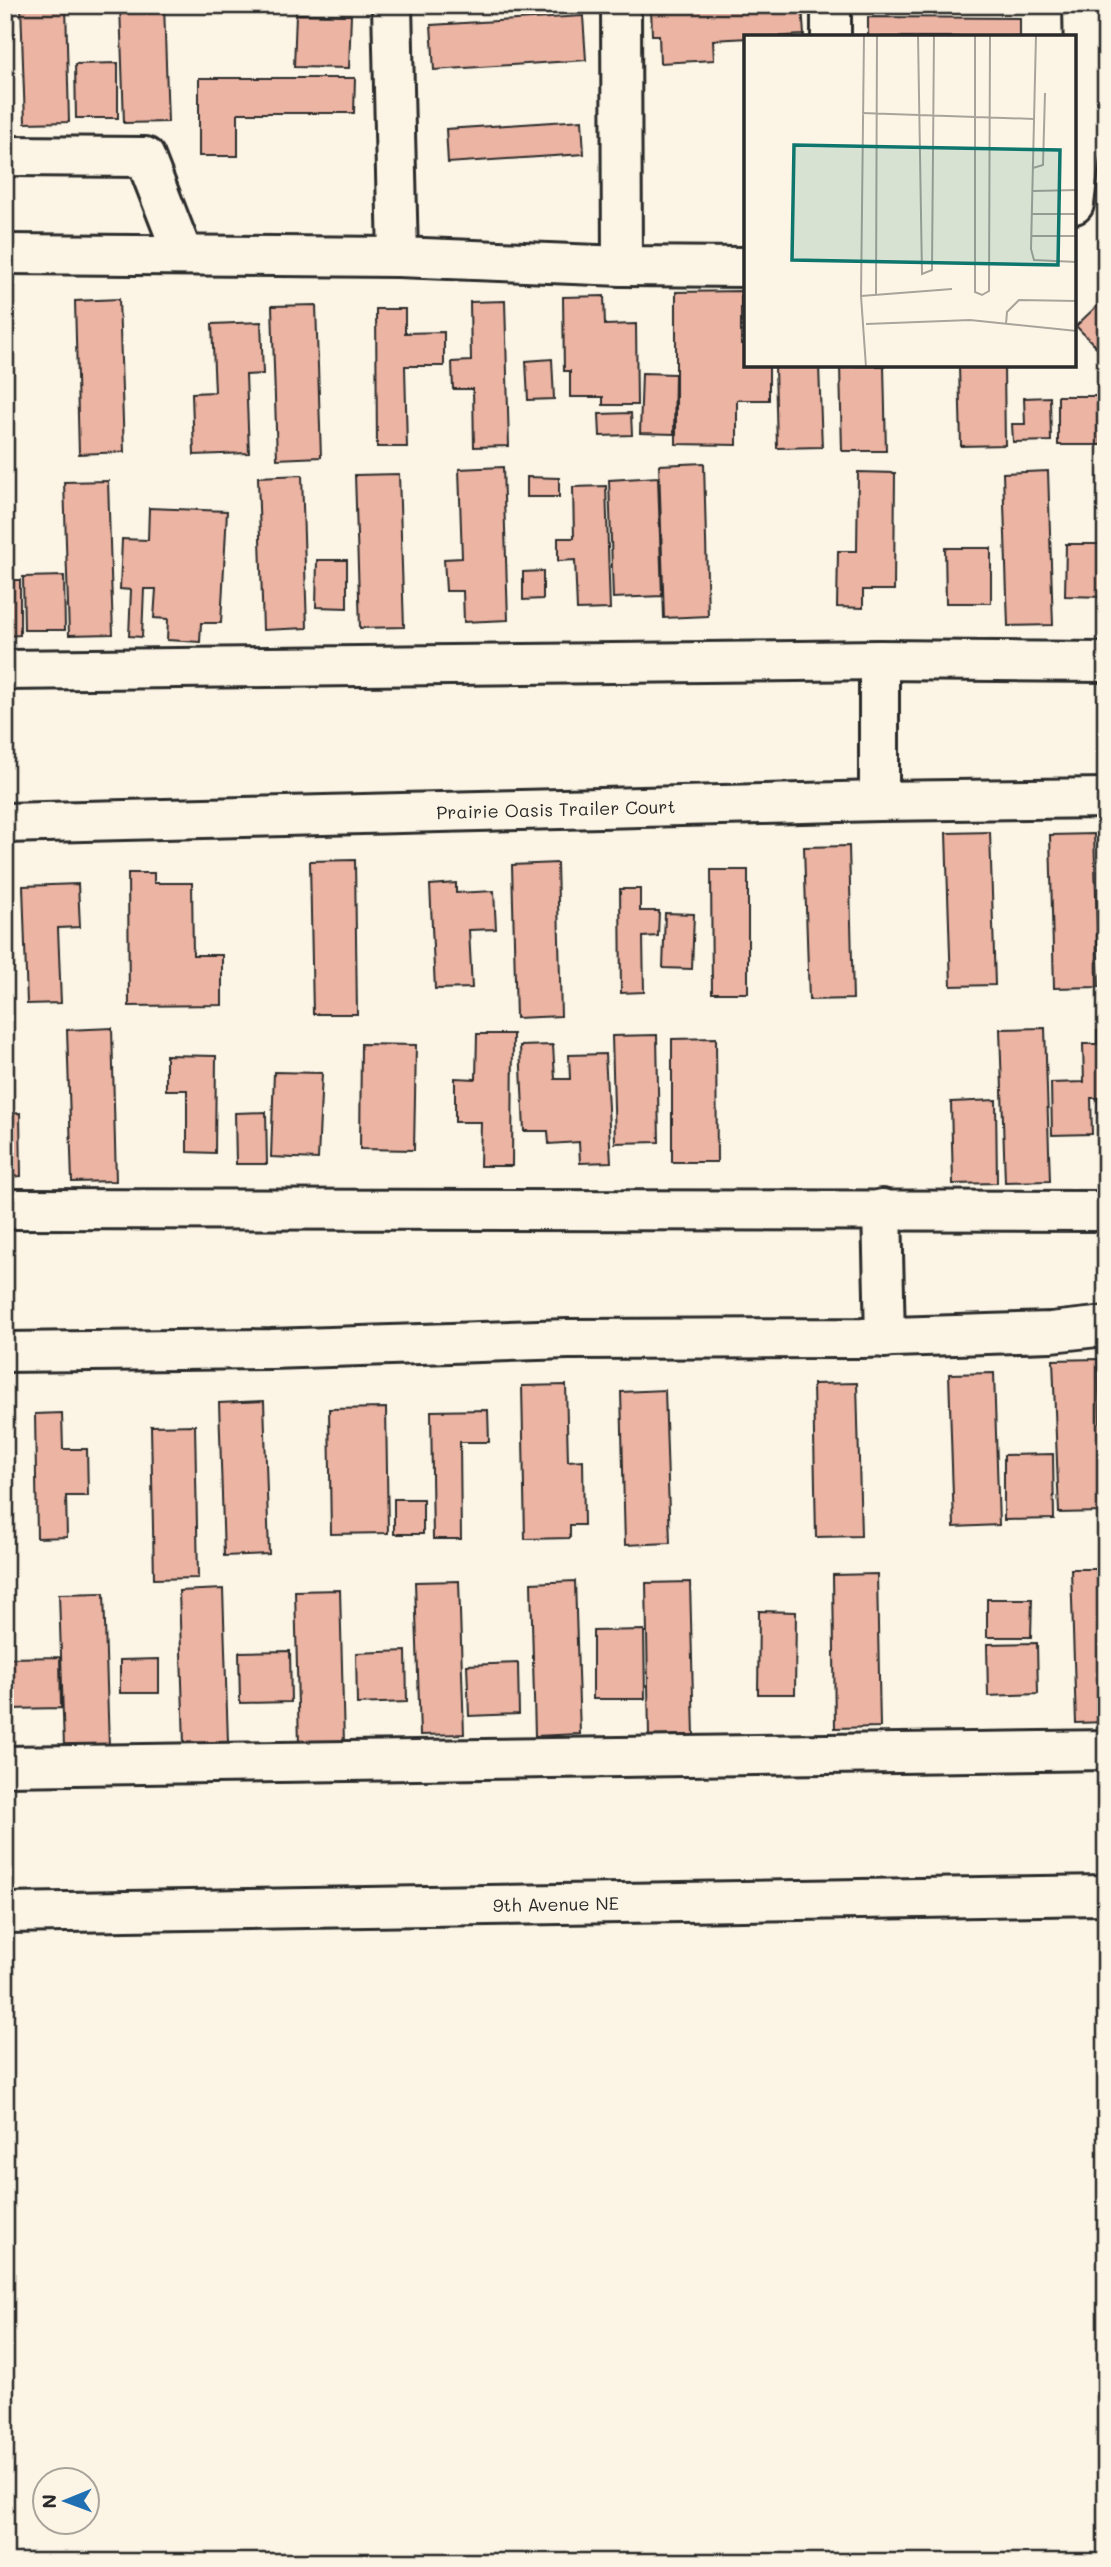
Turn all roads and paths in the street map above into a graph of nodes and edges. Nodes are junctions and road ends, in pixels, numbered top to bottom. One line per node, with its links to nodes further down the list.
1 (392, 5): 10 (street)
2 (621, 5): 11 (street)
3 (831, 5): 5 (street)
4 (1083, 5): 7 (street)
5 (831, 35)
6 (5, 156): 9 (street)
7 (1076, 189)
8 (5, 254): 9 (street)
9 (183, 255): 10 (street)
10 (398, 257): 11 (street)
11 (622, 266): 12 (street)
12 (744, 267)
13 (879, 660): 14 (street); 15 (street); 17 (street)
14 (1106, 662)
15 (5, 670)
16 (1106, 798): 17 (street, Prairie Oasis Trailer Court)
17 (878, 801): 18 (street, Prairie Oasis Trailer Court)
18 (5, 823)
19 (5, 1209): 20 (street)
20 (882, 1209): 21 (street); 23 (street)
21 (1106, 1211)
22 (1106, 1326): 23 (street)
23 (885, 1338): 24 (street)
24 (5, 1352)
25 (1106, 1750): 26 (street)
26 (5, 1766)
27 (1106, 1895): 28 (street, 9th Avenue NE)
28 (5, 1913)

